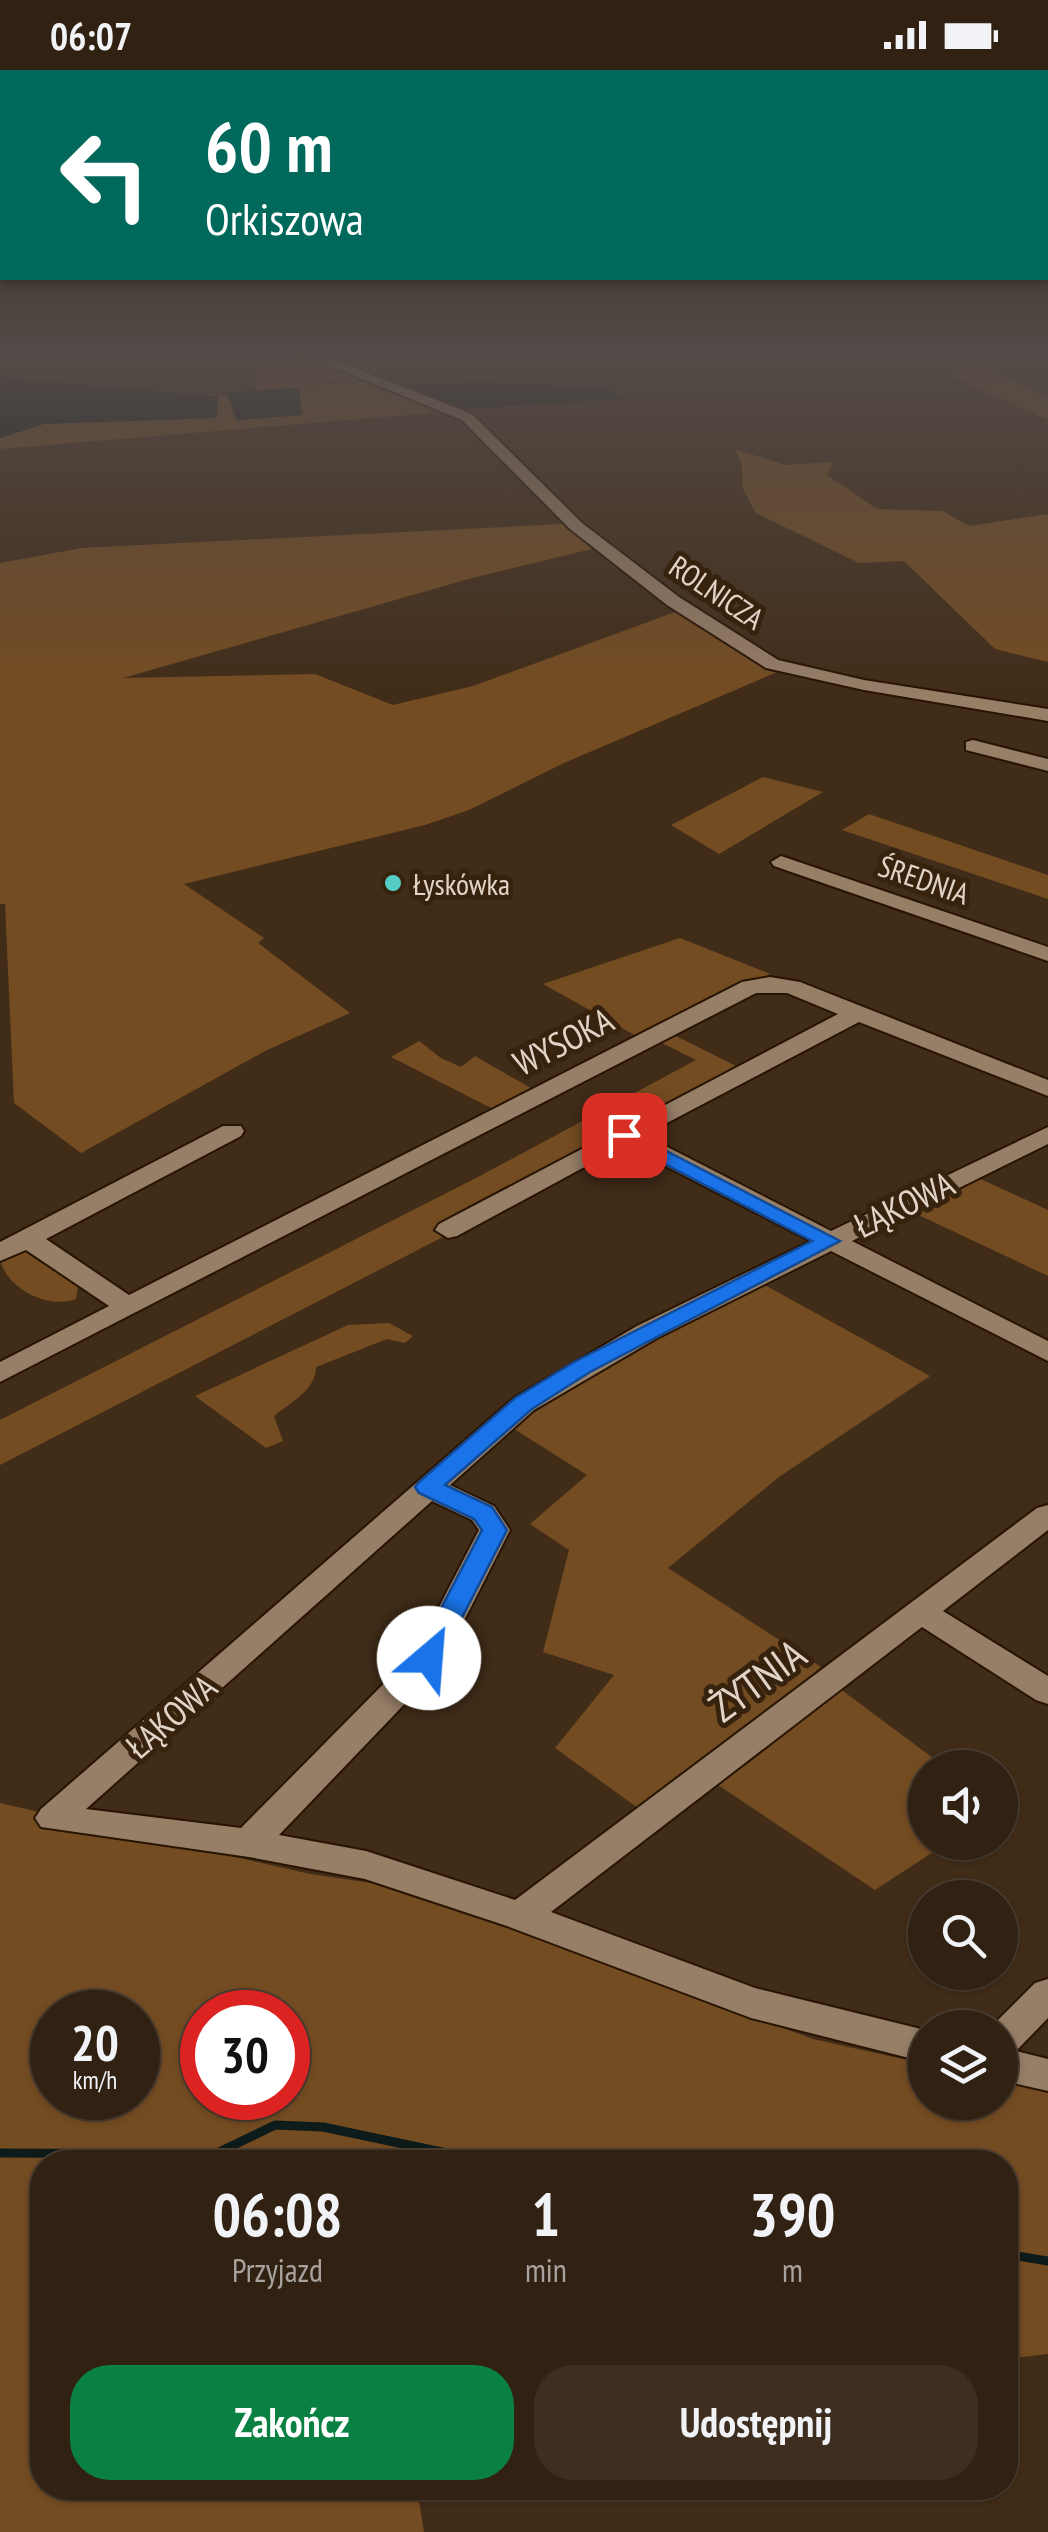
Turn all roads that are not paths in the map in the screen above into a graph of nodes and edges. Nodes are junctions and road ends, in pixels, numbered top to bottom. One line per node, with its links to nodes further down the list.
1 (516, 466): 2 (street, ROLNICZA)
2 (1048, 715)
3 (974, 746): 4 (street)
4 (1048, 766)
5 (781, 862): 6 (street, ŚREDNIA)
6 (1048, 954)
7 (860, 1014): 8 (street, WYSOKA); 11 (street); 16 (street, WYSOKA)
8 (1048, 1089)
9 (232, 1131): 13 (street)
10 (1048, 1134): 14 (street, ŁĄKOWA)
11 (624, 1135): 12 (street); 14 (street)
12 (448, 1230)
13 (28, 1238): 15 (street); 16 (street)
14 (829, 1241): 17 (street); 19 (street, ŁĄKOWA)
15 (0, 1253)
16 (128, 1308): 18 (street, WYSOKA)
17 (1048, 1352)
18 (0, 1373)
19 (428, 1487): 23 (street); 23 (street, ŁĄKOWA)
20 (1048, 1516): 21 (street, ŻYTNIA)
21 (924, 1613): 22 (street); 24 (street, ŻYTNIA)
22 (1048, 1692)
23 (249, 1843): 24 (street, ŁĄKOWA)
24 (520, 1916): 27 (street, ŁĄKOWA)
25 (1048, 1994): 26 (street)
26 (1018, 2024)
27 (908, 2042)
28 (1018, 2068): 29 (street)
29 (1048, 2075)

